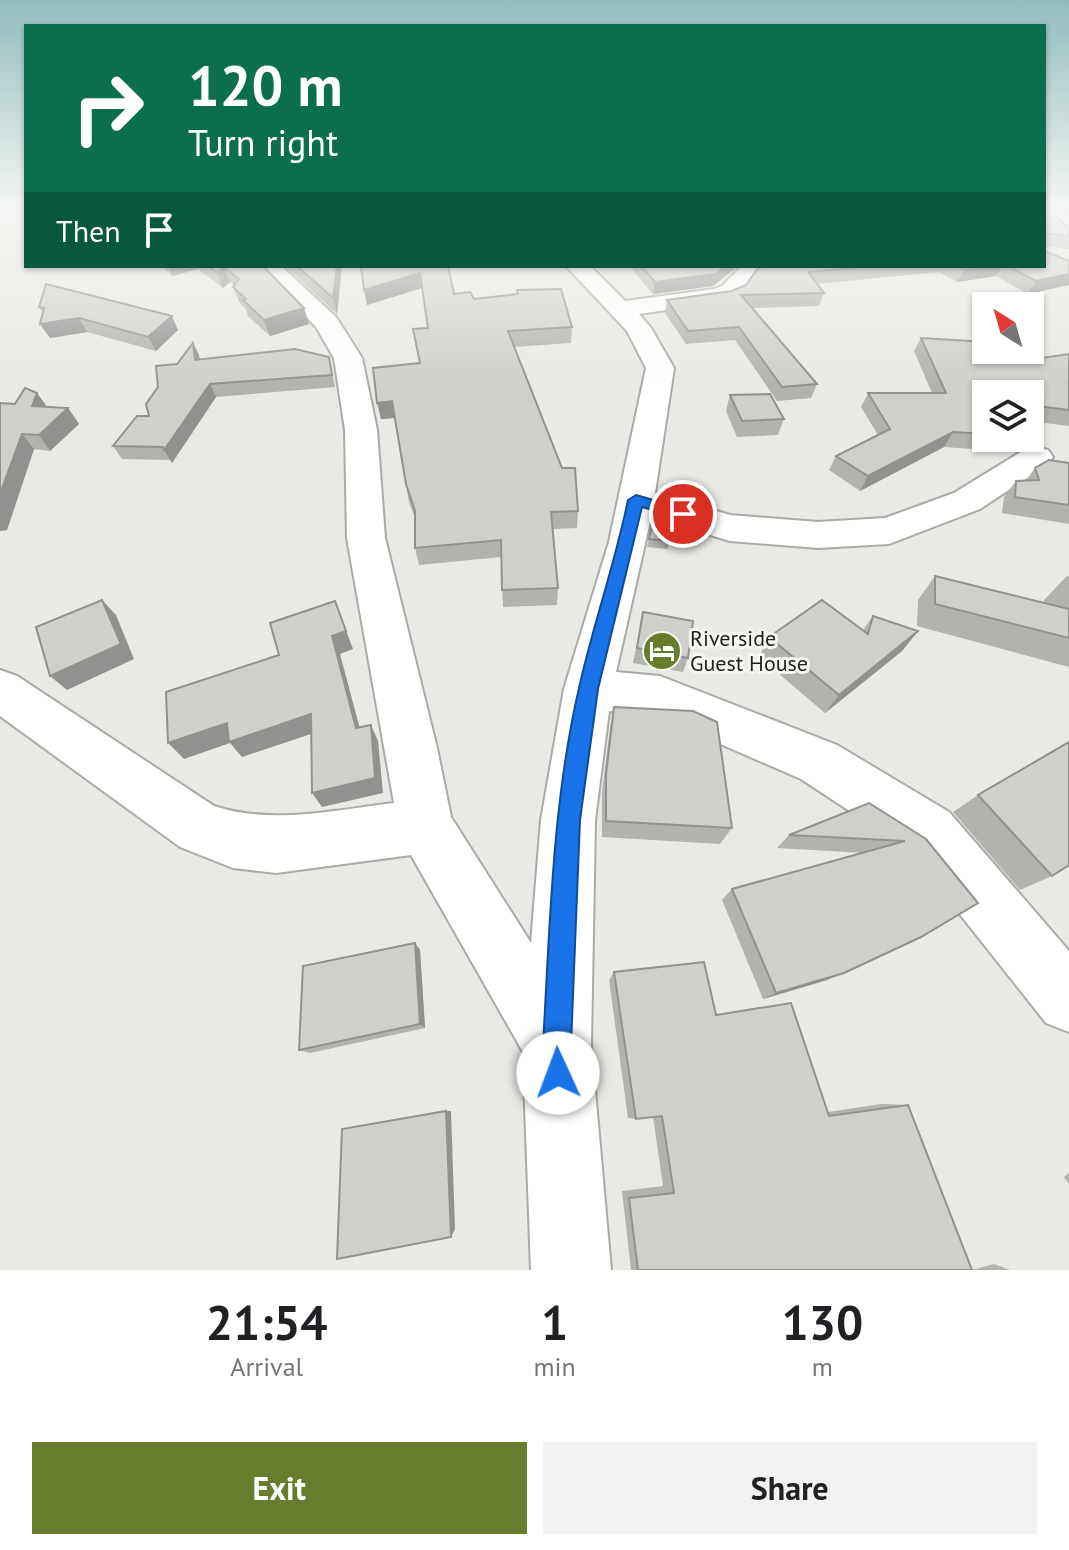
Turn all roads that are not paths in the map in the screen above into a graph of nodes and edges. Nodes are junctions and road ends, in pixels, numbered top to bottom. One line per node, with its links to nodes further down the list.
1 (270, 268): 9 (street)
2 (579, 268): 4 (street)
3 (778, 268): 4 (street)
4 (620, 309): 6 (street)
5 (1036, 457): 6 (street)
6 (636, 500): 7 (street)
7 (588, 689): 10 (street); 11 (street)
8 (0, 690): 9 (street)
9 (425, 826): 11 (street)
10 (1069, 1000)
11 (557, 1045): 12 (street)
12 (571, 1270)

